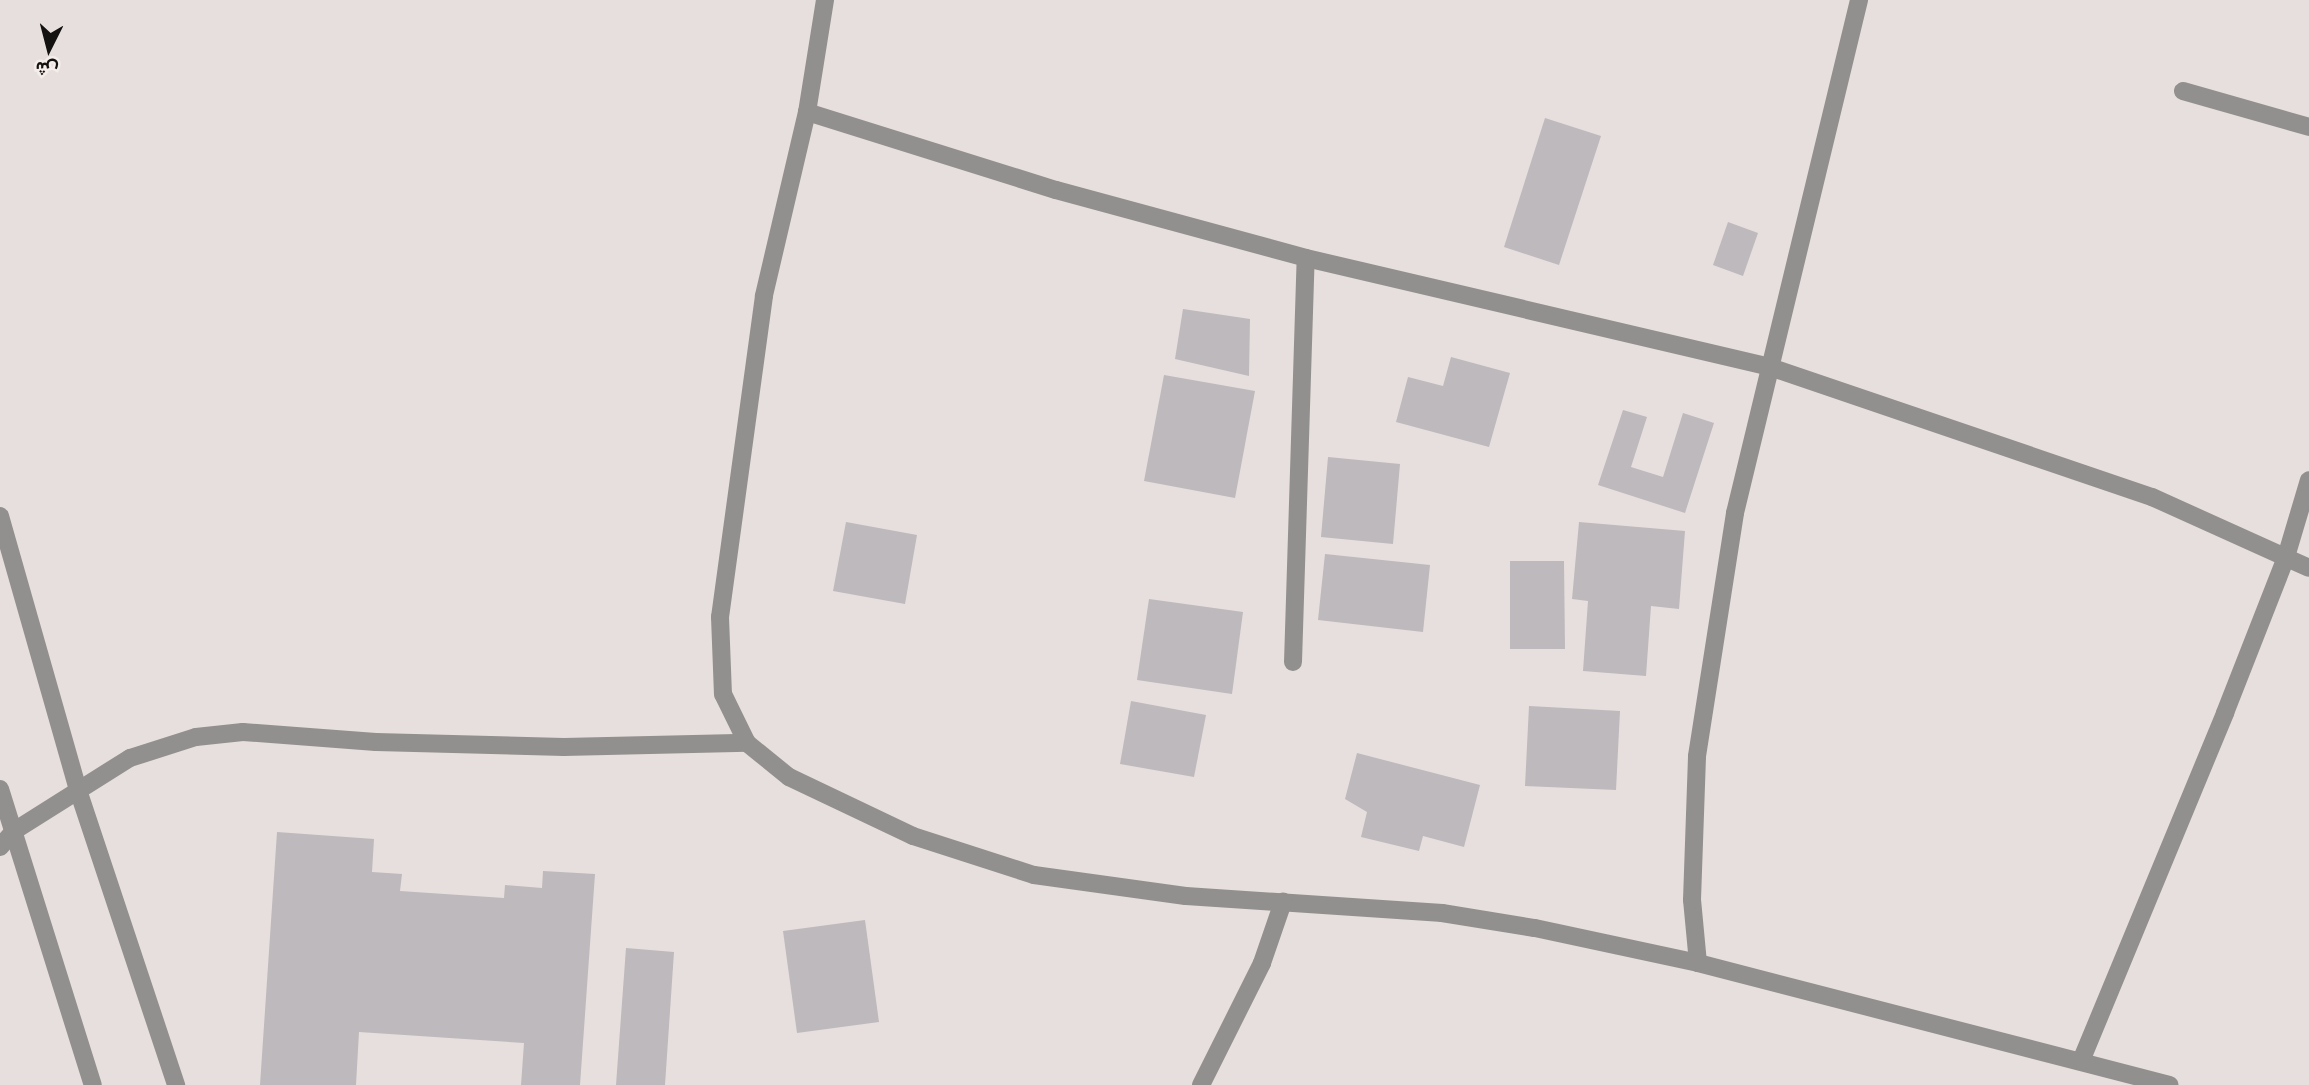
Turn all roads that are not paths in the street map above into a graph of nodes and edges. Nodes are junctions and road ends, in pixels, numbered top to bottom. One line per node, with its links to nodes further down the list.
1 (825, 0): 4 (street)
2 (1859, 0): 7 (street)
3 (2183, 91): 5 (street)
4 (807, 112): 6 (street); 13 (street)
5 (2309, 127)
6 (1306, 258): 7 (street); 12 (street)
7 (1770, 367): 10 (street); 19 (street)
8 (2309, 480): 10 (street)
9 (0, 516): 15 (street)
10 (2286, 557): 11 (street); 20 (street)
11 (2309, 568)
12 (1293, 662)
13 (747, 743): 15 (street); 18 (street)
14 (0, 789): 16 (street)
15 (79, 793): 16 (street); 22 (street)
16 (14, 831): 17 (street); 21 (street)
17 (0, 847)
18 (1283, 902): 19 (street); 23 (street)
19 (1698, 963): 20 (street)
20 (2081, 1061): 24 (street)
21 (93, 1085)
22 (176, 1085)
23 (1201, 1085)
24 (2169, 1085)

